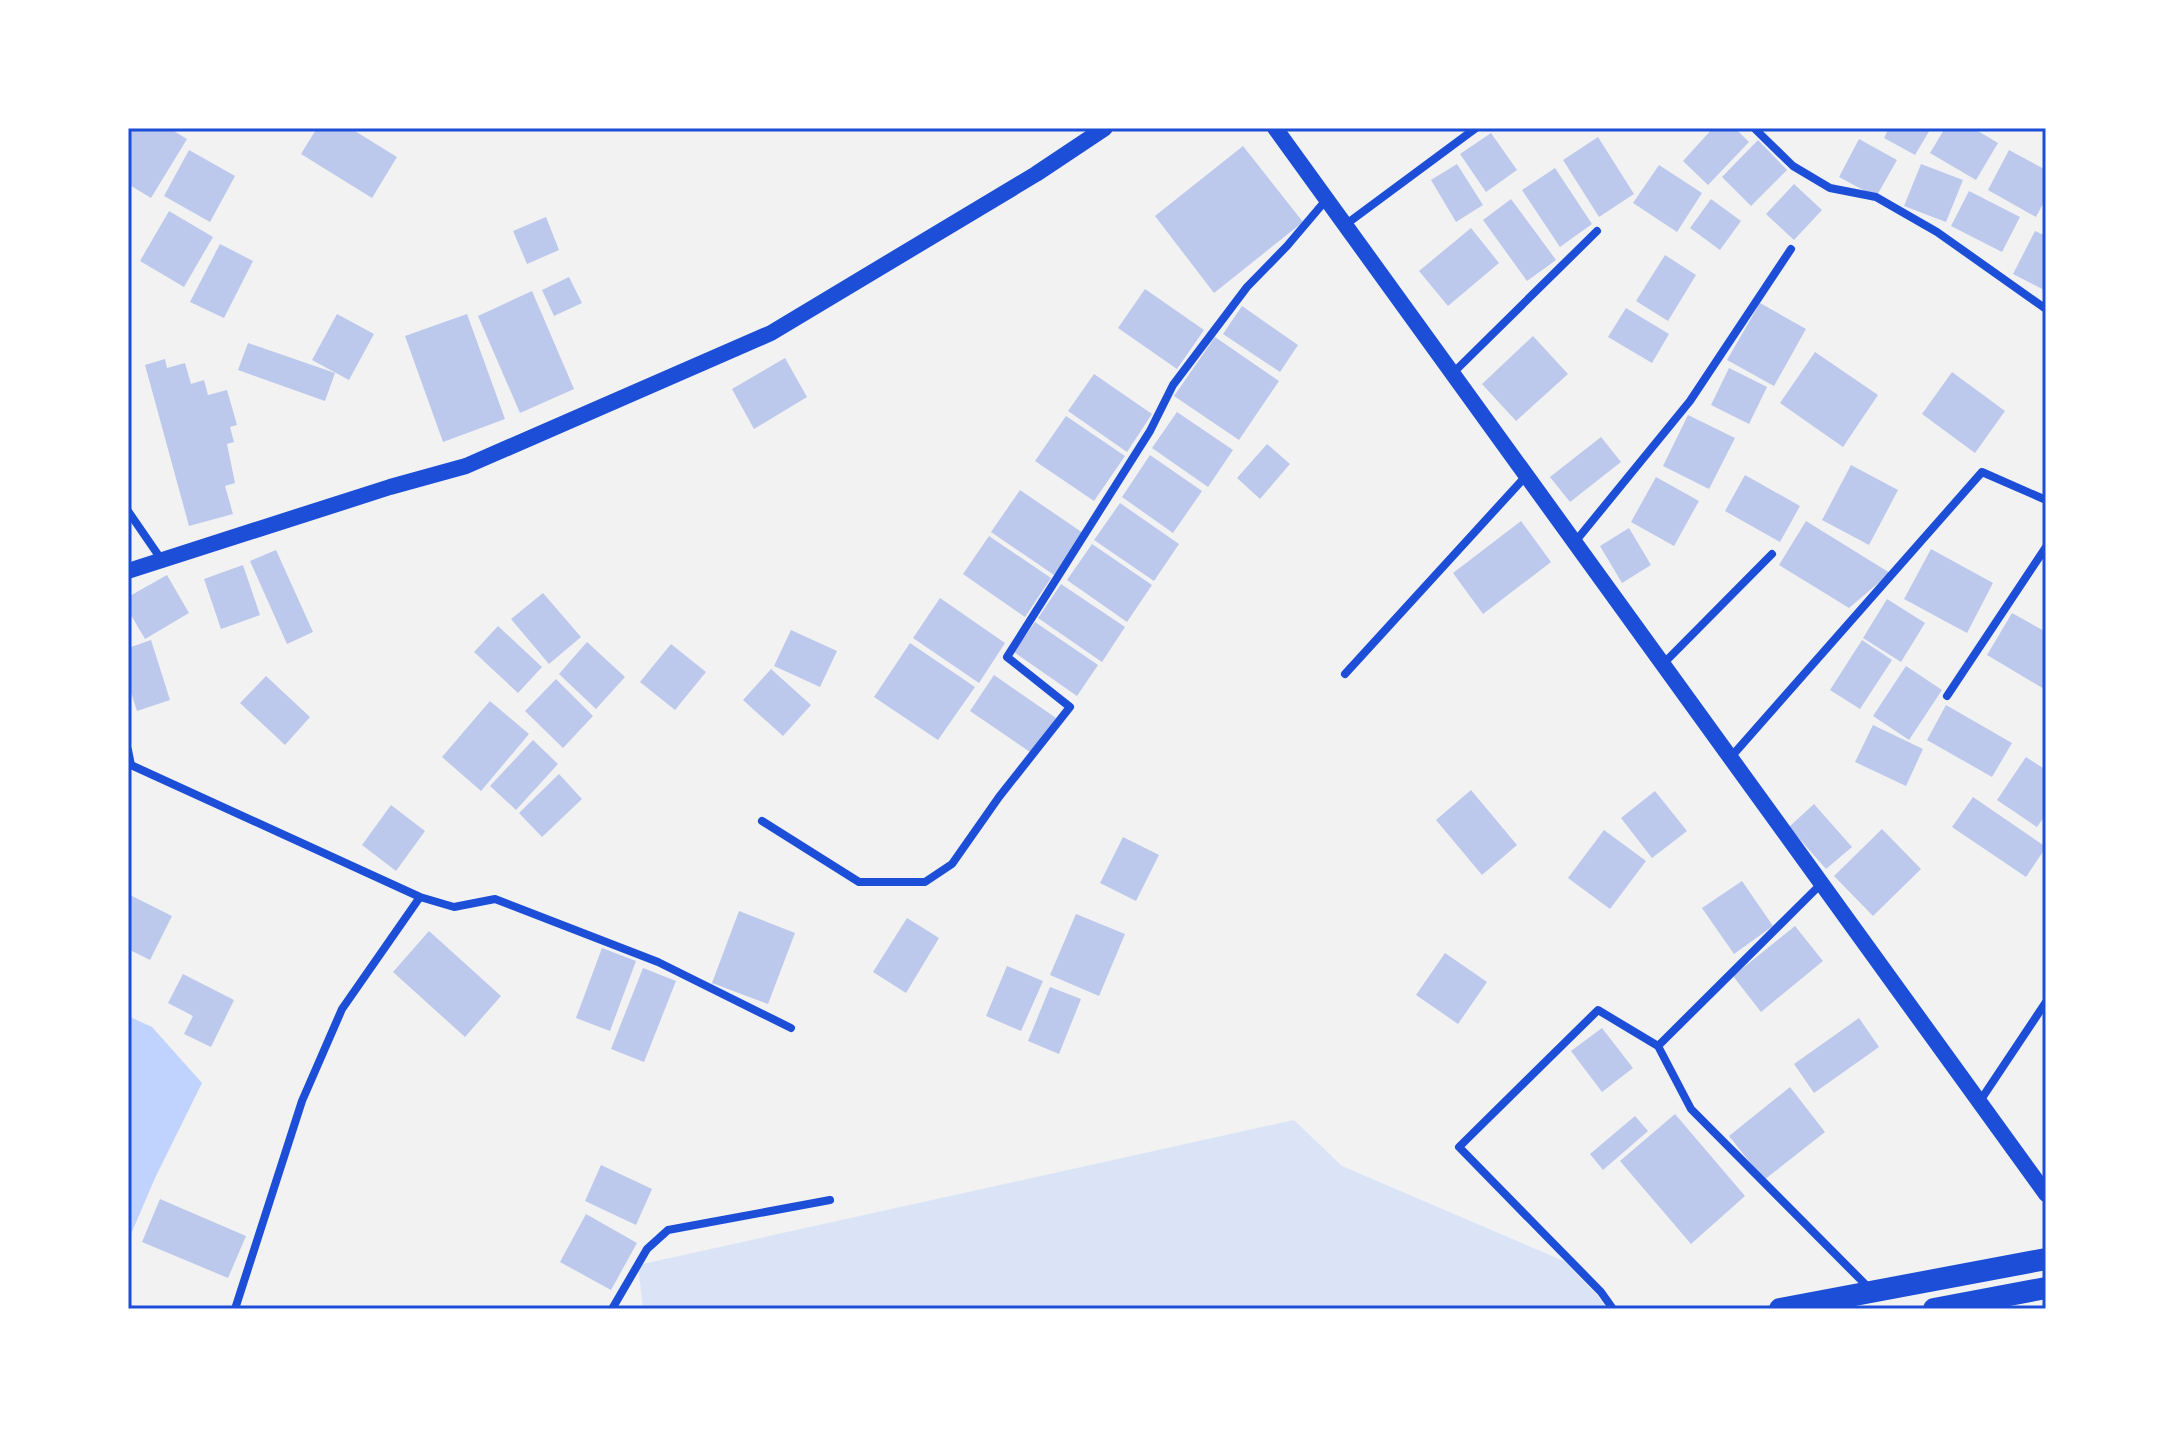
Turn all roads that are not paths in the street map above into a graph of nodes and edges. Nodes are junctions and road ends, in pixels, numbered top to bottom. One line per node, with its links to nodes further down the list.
1 (1105, 128): 17 (main road)
2 (1275, 128): 5 (main road)
3 (1476, 128): 6 (street)
4 (1754, 128): 9 (street)
5 (1326, 199): 6 (main road); 24 (street)
6 (1345, 225): 10 (main road)
7 (1597, 231): 10 (street)
8 (1791, 249): 14 (street)
9 (2046, 309)
10 (1453, 374): 11 (main road)
11 (1526, 475): 14 (main road); 20 (street)
12 (2046, 500): 23 (street)
13 (128, 511): 17 (street)
14 (1575, 543): 19 (main road)
15 (2046, 547): 21 (street)
16 (1772, 554): 19 (street)
17 (162, 560): 18 (main road)
18 (128, 571)
19 (1663, 664): 23 (main road)
20 (1345, 674)
21 (1947, 696)
22 (128, 750): 26 (street)
23 (1730, 758): 25 (main road)
24 (762, 821)
25 (1821, 883): 29 (street); 30 (main road)
26 (420, 897): 28 (street); 36 (street)
27 (2046, 1002): 30 (street)
28 (791, 1028)
29 (1658, 1046): 35 (street); 38 (street)
30 (1980, 1102): 31 (main road)
31 (2046, 1194)
32 (830, 1200): 37 (street)
33 (2046, 1259): 35 (highway)
34 (2046, 1288): 40 (highway)
35 (1873, 1292): 39 (highway)
36 (235, 1309)
37 (612, 1309)
38 (1613, 1309)
39 (1780, 1309)
40 (1934, 1309)

